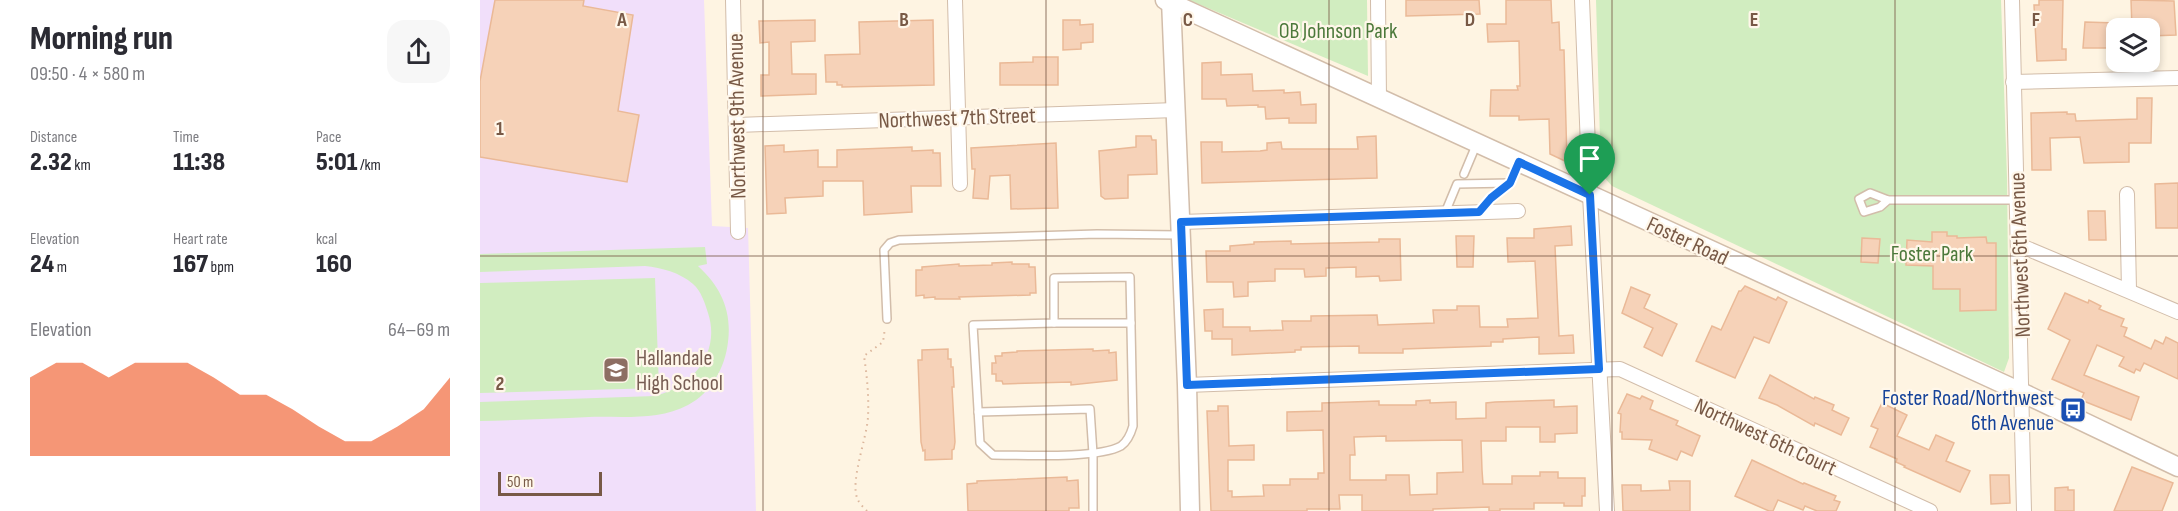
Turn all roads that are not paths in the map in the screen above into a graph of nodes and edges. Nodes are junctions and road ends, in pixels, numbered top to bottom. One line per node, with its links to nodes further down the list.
1 (733, 0): 12 (street, Northwest 9th Avenue)
2 (955, 0): 11 (street)
3 (1378, 0): 9 (street)
4 (1582, 0): 19 (street)
5 (2012, 0): 8 (street, Northwest 6th Avenue)
6 (1169, 1): 9 (street, Foster Road); 10 (street)
7 (2178, 78): 8 (street)
8 (2013, 82): 21 (street, Northwest 6th Avenue)
9 (1379, 98): 13 (street, Foster Road)
10 (1176, 110): 11 (street, Northwest 7th Street); 25 (street)
11 (958, 117): 12 (street, Northwest 7th Street); 17 (street)
12 (737, 125): 26 (street, Northwest 9th Avenue)
13 (1477, 143): 14 (street, Foster Road); 15 (lane)
14 (1519, 162): 16 (lane); 19 (street, Foster Road)
15 (1464, 174)
16 (1510, 183): 23 (lane); 24 (lane)
17 (960, 184)
18 (2127, 194): 28 (street)
19 (1590, 195): 33 (street); 35 (street, Foster Road)
20 (1888, 200): 21 (lane)
21 (2017, 200): 27 (street, Northwest 6th Avenue)
22 (1518, 211): 23 (street)
23 (1479, 212): 24 (street)
24 (1445, 213): 25 (street)
25 (1181, 228): 30 (lane); 34 (street)
26 (738, 232)
27 (2019, 245): 28 (street); 35 (street, Northwest 6th Avenue)
28 (2129, 290): 29 (street)
29 (2178, 312)
30 (886, 319)
31 (1054, 323): 32 (lane); 32 (lane); 36 (lane)
32 (1131, 323): 37 (lane)
33 (1599, 369): 34 (street, Northwest 6th Court); 41 (street); 42 (street, Northwest 6th Court)
34 (1187, 385): 40 (street)
35 (2023, 393): 38 (street, Foster Road); 43 (street, Northwest 6th Avenue)
36 (978, 412): 37 (lane); 37 (lane)
37 (1094, 454): 39 (lane)
38 (2178, 467)
39 (1093, 511)
40 (1190, 511)
41 (1607, 511)
42 (1930, 511)
43 (2024, 511)

